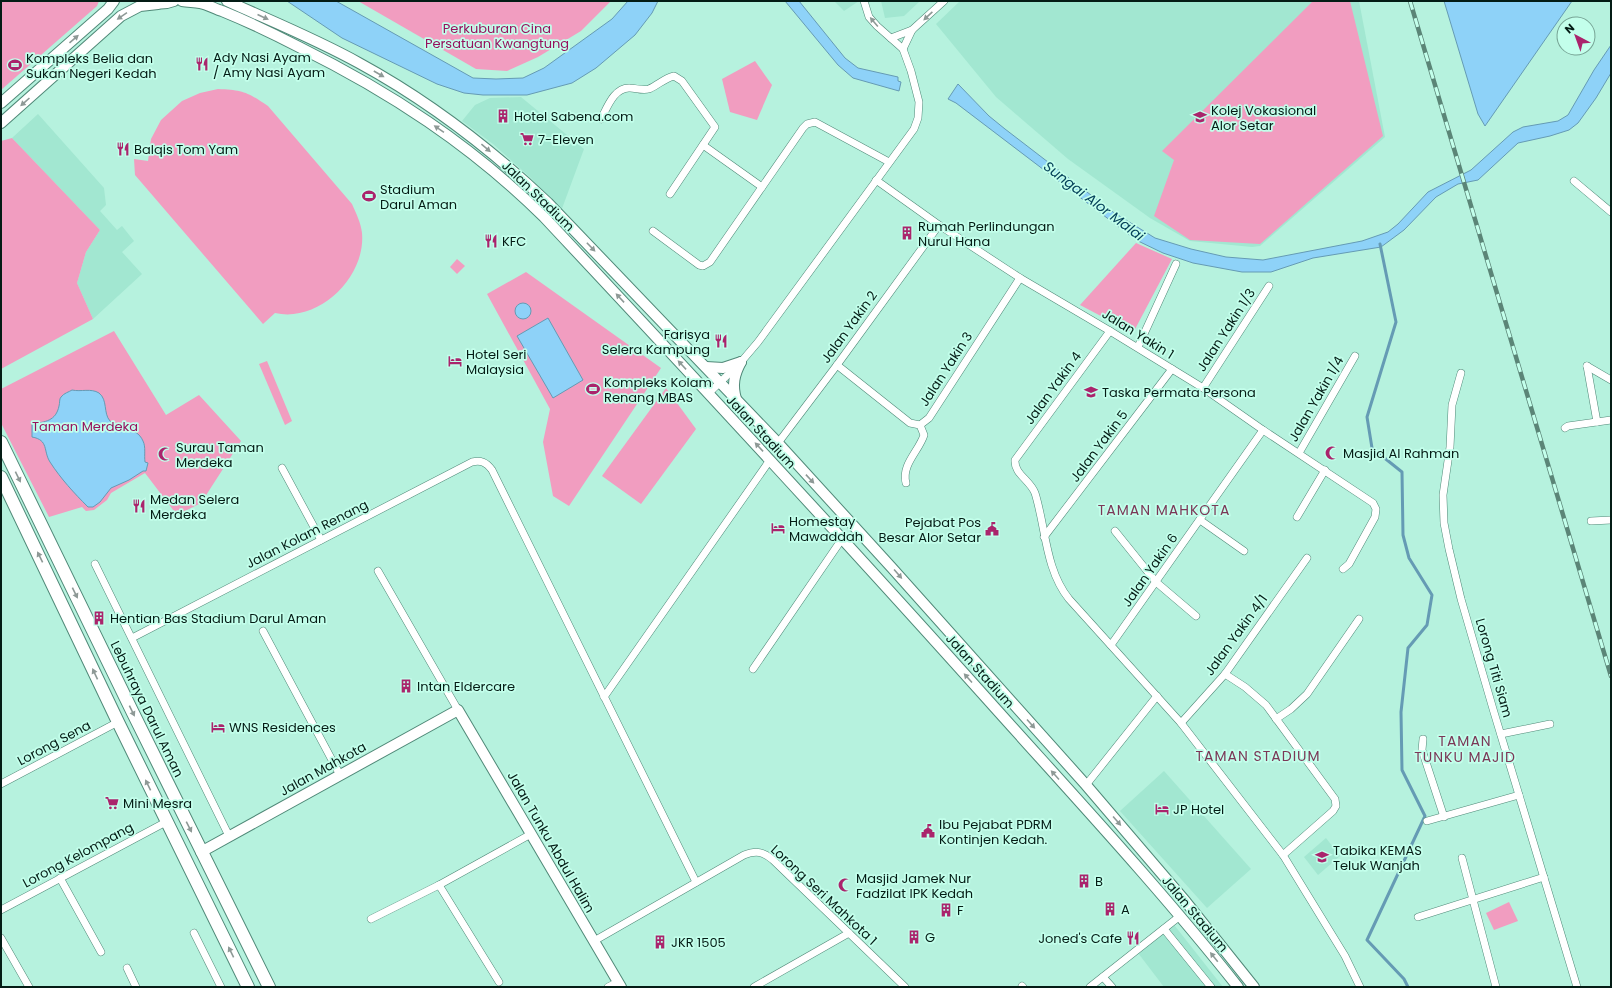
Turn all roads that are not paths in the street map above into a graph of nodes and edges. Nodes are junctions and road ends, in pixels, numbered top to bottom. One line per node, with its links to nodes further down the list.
1 (114, 1): 11 (main road, one-way to 1)
2 (174, 1): 7 (main road)
3 (182, 1): 37 (main road, Jalan Stadium, one-way to 3)
4 (227, 1): 31 (main road, Jalan Stadium, one-way to 31)
5 (864, 1): 9 (street, one-way to 5)
6 (944, 1): 8 (street, one-way to 8)
7 (153, 3): 13 (main road, one-way to 13)
8 (912, 30): 9 (street); 10 (street)
9 (891, 38): 10 (street)
10 (903, 49): 15 (street)
11 (1, 103)
12 (601, 119): 14 (street)
13 (1, 123)
14 (703, 145): 18 (street); 19 (street)
15 (889, 162): 16 (street); 18 (street)
16 (876, 180): 21 (street, Jalan Yakin 1); 29 (street)
17 (1574, 181): 20 (street)
18 (762, 187): 22 (street)
19 (670, 194)
20 (1611, 212)
21 (939, 225): 24 (street, Jalan Yakin 1); 30 (street, Jalan Yakin 2)
22 (653, 231)
23 (1176, 264): 27 (street)
24 (1020, 278): 26 (street, Jalan Yakin 1); 41 (street, Jalan Yakin 3)
25 (1270, 286): 36 (street, Jalan Yakin 1/3)
26 (1110, 331): 27 (street, Jalan Yakin 1); 57 (street, Jalan Yakin 4)
27 (1138, 347): 32 (street, Jalan Yakin 1)
28 (1355, 356): 46 (street, Jalan Yakin 1/4)
29 (741, 362): 31 (main road); 35 (street); 38 (main road)
30 (837, 365): 41 (street, Jalan Yakin 3); 45 (street, Jalan Yakin 2)
31 (706, 367): 35 (main road, Jalan Stadium)
32 (1172, 369): 36 (street, Jalan Yakin 1); 57 (street, Jalan Yakin 5)
33 (1461, 373): 80 (street, Lorong Titi Siam)
34 (1611, 380): 40 (street)
35 (720, 382): 37 (street); 38 (main road, Jalan Stadium)
36 (1203, 388): 43 (street, Jalan Yakin 1)
37 (708, 394): 47 (main road, Jalan Stadium, one-way to 37)
38 (736, 399): 45 (main road, Jalan Stadium)
39 (1611, 420): 40 (street)
40 (1597, 422): 42 (street)
41 (920, 425): 51 (street)
42 (1565, 428)
43 (1263, 430): 46 (street, Jalan Yakin 1); 53 (street, Jalan Yakin 6)
44 (1, 442): 91 (main road, Lebuhraya Darul Aman, one-way to 91)
45 (778, 443): 84 (main road, Jalan Stadium, one-way to 84)
46 (1299, 453): 49 (street, Jalan Yakin 1)
47 (770, 460): 58 (main road, Jalan Stadium); 74 (street)
48 (282, 468): 59 (street)
49 (1325, 470): 52 (street); 63 (street, Jalan Yakin 1)
50 (1, 477): 77 (main road, one-way to 50)
51 (906, 483)
52 (1297, 517)
53 (1200, 520): 60 (street); 65 (street, Jalan Yakin 6)
54 (1611, 520): 55 (street)
55 (1591, 521)
56 (1115, 531): 65 (street)
57 (1044, 537): 70 (street)
58 (842, 539): 71 (street); 100 (main road, Jalan Stadium, one-way to 58)
59 (321, 540): 69 (street, Jalan Kolam Renang); 74 (street, Jalan Kolam Renang)
60 (1244, 551)
61 (1306, 558): 72 (street, Jalan Yakin 4/1)
62 (95, 564): 69 (street)
63 (1343, 569)
64 (378, 571): 75 (street)
65 (1156, 582): 66 (street); 70 (street, Jalan Yakin 6)
66 (1196, 616)
67 (1359, 619): 76 (street)
68 (263, 630): 82 (street)
69 (132, 638): 90 (street)
70 (1111, 645): 73 (street)
71 (753, 669)
72 (1225, 674): 76 (street); 78 (street, Jalan Yakin 4/1)
73 (1157, 696): 78 (street); 84 (street)
74 (604, 697): 96 (street)
75 (458, 710): 82 (main road, Jalan Mahkota); 89 (main road, Jalan Tunku Abdul Halim)
76 (1276, 719): 92 (street)
77 (118, 722): 83 (street, Lorong Sena); 88 (main road, one-way to 77)
78 (1181, 723): 92 (street)
79 (1550, 724): 80 (street)
80 (1500, 734): 85 (street, Lorong Titi Siam)
81 (1423, 739): 86 (street)
82 (340, 775): 90 (main road, Jalan Mahkota)
83 (1, 784)
84 (1086, 785): 125 (main road, Jalan Stadium, one-way to 125)
85 (1519, 795): 86 (street); 94 (street, Lorong Titi Siam)
86 (1444, 817): 87 (street)
87 (1427, 821)
88 (166, 822): 95 (street, Lorong Kelompang); 117 (main road, one-way to 88)
89 (531, 834): 97 (street); 107 (main road, Jalan Tunku Abdul Halim)
90 (229, 836): 91 (main road, Jalan Mahkota)
91 (201, 852): 118 (main road, Lebuhraya Darul Aman)
92 (1283, 855): 126 (street)
93 (1462, 858): 98 (street)
94 (1544, 877): 98 (street); 128 (street, Lorong Titi Siam)
95 (60, 878): 99 (street, Lorong Kelompang); 108 (street)
96 (696, 882): 105 (street, Lorong Seri Mahkota 1); 107 (street, Lorong Seri Mahkota 1)
97 (439, 885): 102 (street); 111 (street)
98 (1474, 900): 101 (street); 127 (street)
99 (1, 910)
100 (1180, 916): 103 (street); 124 (main road, Jalan Stadium, one-way to 100)
101 (1418, 917)
102 (371, 919)
103 (1164, 929): 110 (street); 123 (street)
104 (194, 933): 116 (street)
105 (849, 933): 113 (street); 120 (street, Lorong Seri Mahkota 1)
106 (1, 938): 114 (street)
107 (594, 941): 112 (main road, Jalan Tunku Abdul Halim)
108 (101, 952)
109 (127, 968): 115 (street)
110 (1103, 977): 121 (street); 122 (street)
111 (499, 982)
112 (619, 984): 119 (street)
113 (757, 986)
114 (29, 987)
115 (136, 987)
116 (221, 987)
117 (248, 987)
118 (269, 987)
119 (608, 987)
120 (905, 987)
121 (1090, 987)
122 (1112, 987)
123 (1211, 987)
124 (1238, 987)
125 (1254, 987)
126 (1360, 987)
127 (1496, 987)
128 (1577, 987)

